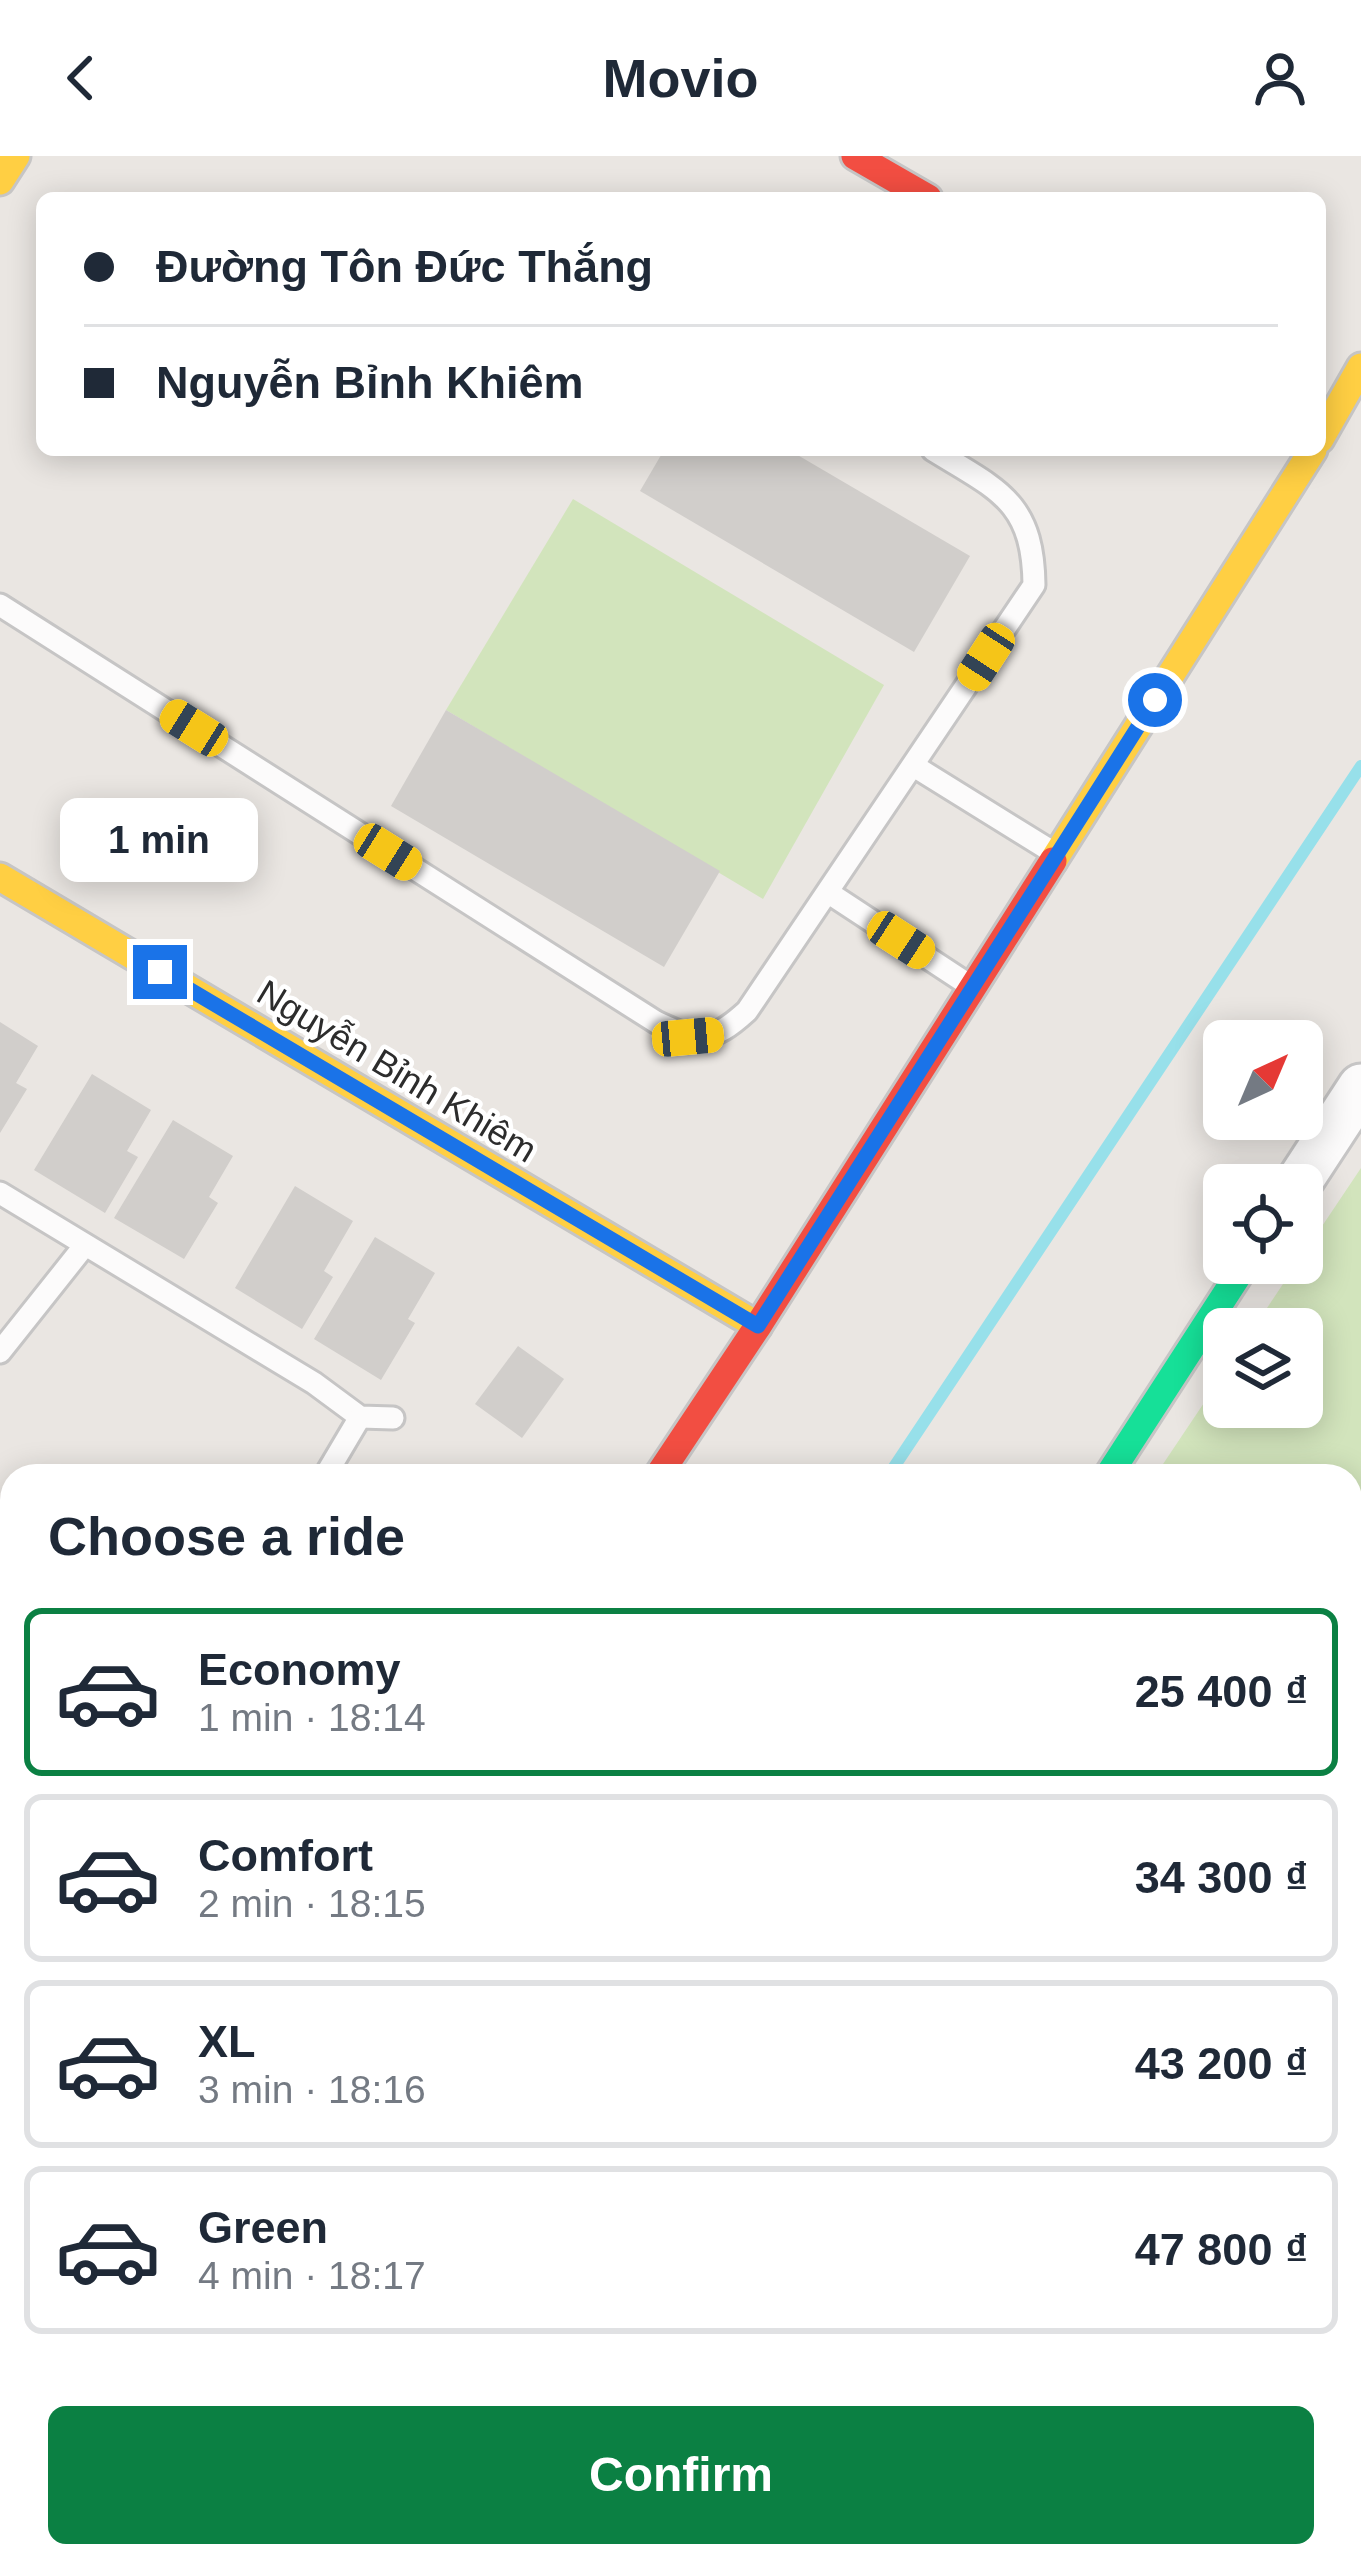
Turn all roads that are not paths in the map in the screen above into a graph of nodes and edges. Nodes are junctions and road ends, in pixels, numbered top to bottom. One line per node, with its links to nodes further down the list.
1 (16, 156): 3 (street)
2 (855, 156): 4 (street)
3 (0, 181)
4 (918, 192)
5 (1361, 367): 6 (street)
6 (1326, 433)
7 (943, 456): 10 (lane)
8 (1312, 456): 11 (street)
9 (0, 605): 13 (lane)
10 (914, 766): 11 (lane); 13 (lane)
11 (1057, 855): 14 (street)
12 (0, 877): 20 (street, Nguyễn Bỉnh Khiêm)
13 (830, 892): 14 (lane)
14 (973, 987): 20 (street)
15 (1361, 1087): 16 (street)
16 (1311, 1164)
17 (0, 1193): 18 (lane)
18 (85, 1245): 21 (lane); 22 (lane)
19 (1232, 1284): 26 (street)
20 (758, 1326): 25 (street)
21 (0, 1352)
22 (360, 1417): 23 (lane); 24 (lane)
23 (393, 1418)
24 (332, 1464)
25 (666, 1464)
26 (1116, 1464)

